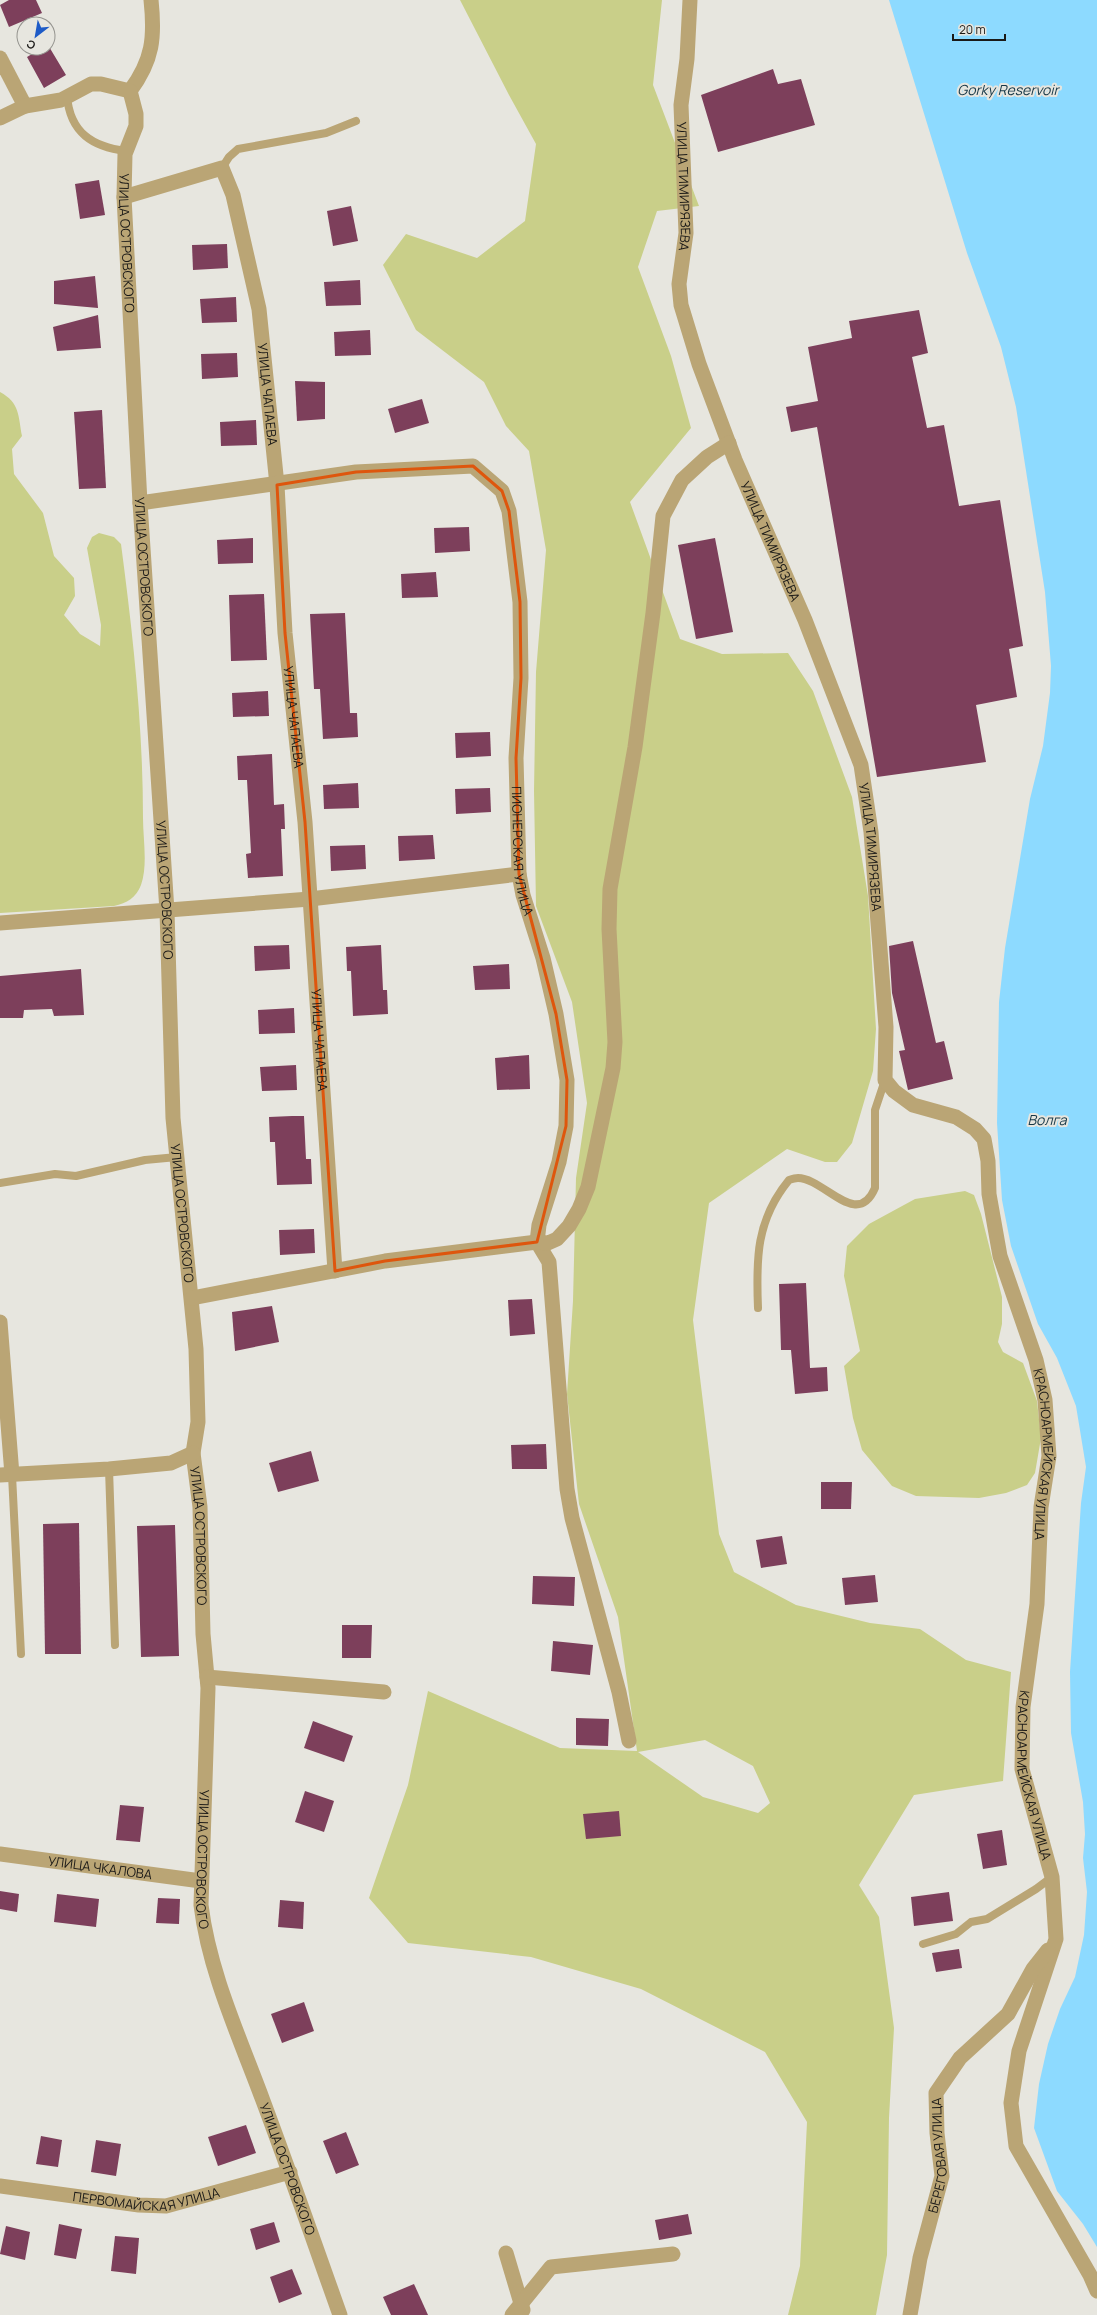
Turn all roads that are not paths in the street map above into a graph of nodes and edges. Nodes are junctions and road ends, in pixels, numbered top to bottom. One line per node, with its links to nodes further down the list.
1 (151, 0): 4 (street)
2 (690, 0): 12 (street, УЛИЦА ТИМИРЯЗЕВА)
3 (0, 58): 6 (street)
4 (130, 92): 5 (street); 9 (street, УЛИЦА ОСТРОВСКОГО)
5 (67, 96): 6 (street); 9 (lane)
6 (26, 106): 7 (street)
7 (0, 118)
8 (356, 121): 10 (lane)
9 (126, 151): 11 (street, УЛИЦА ОСТРОВСКОГО)
10 (222, 168): 11 (street); 13 (street, УЛИЦА ЧАПАЕВА)
11 (124, 197): 14 (street, УЛИЦА ОСТРОВСКОГО)
12 (729, 443): 19 (street, УЛИЦА ТИМИРЯЗЕВА); 22 (street)
13 (277, 485): 14 (street); 15 (street, ПИОНЕРСКАЯ УЛИЦА); 16 (street, УЛИЦА ЧАПАЕВА)
14 (140, 503): 17 (street, УЛИЦА ОСТРОВСКОГО)
15 (519, 874): 16 (street); 22 (street, ПИОНЕРСКАЯ УЛИЦА)
16 (310, 900): 17 (street); 23 (street, УЛИЦА ЧАПАЕВА)
17 (167, 911): 18 (street); 20 (street, УЛИЦА ОСТРОВСКОГО)
18 (0, 923)
19 (885, 1080): 25 (lane); 36 (street, КРАСНОАРМЕЙСКАЯ УЛИЦА)
20 (177, 1157): 21 (lane); 24 (street, УЛИЦА ОСТРОВСКОГО)
21 (0, 1183)
22 (537, 1242): 23 (street); 34 (street)
23 (335, 1271): 24 (street)
24 (192, 1298): 27 (street, УЛИЦА ОСТРОВСКОГО)
25 (758, 1308)
26 (0, 1322): 29 (street)
27 (193, 1453): 28 (street); 32 (street, УЛИЦА ОСТРОВСКОГО)
28 (109, 1469): 29 (street); 30 (lane)
29 (6, 1475): 31 (lane)
30 (114, 1646)
31 (21, 1654)
32 (207, 1677): 33 (street); 37 (street, УЛИЦА ОСТРОВСКОГО)
33 (384, 1692)
34 (629, 1741)
35 (0, 1854): 37 (street, УЛИЦА ЧКАЛОВА)
36 (1052, 1877): 38 (street, КРАСНОАРМЕЙСКАЯ УЛИЦА); 39 (lane)
37 (201, 1881): 40 (street, УЛИЦА ОСТРОВСКОГО)
38 (1056, 1939): 44 (street); 47 (street, БЕРЕГОВАЯ УЛИЦА)
39 (923, 1944)
40 (290, 2172): 41 (street, ПЕРВОМАЙСКАЯ УЛИЦА); 46 (street, УЛИЦА ОСТРОВСКОГО)
41 (0, 2186)
42 (506, 2253): 45 (street)
43 (673, 2254): 45 (street)
44 (1097, 2291)
45 (520, 2311)
46 (340, 2315)
47 (910, 2315)

